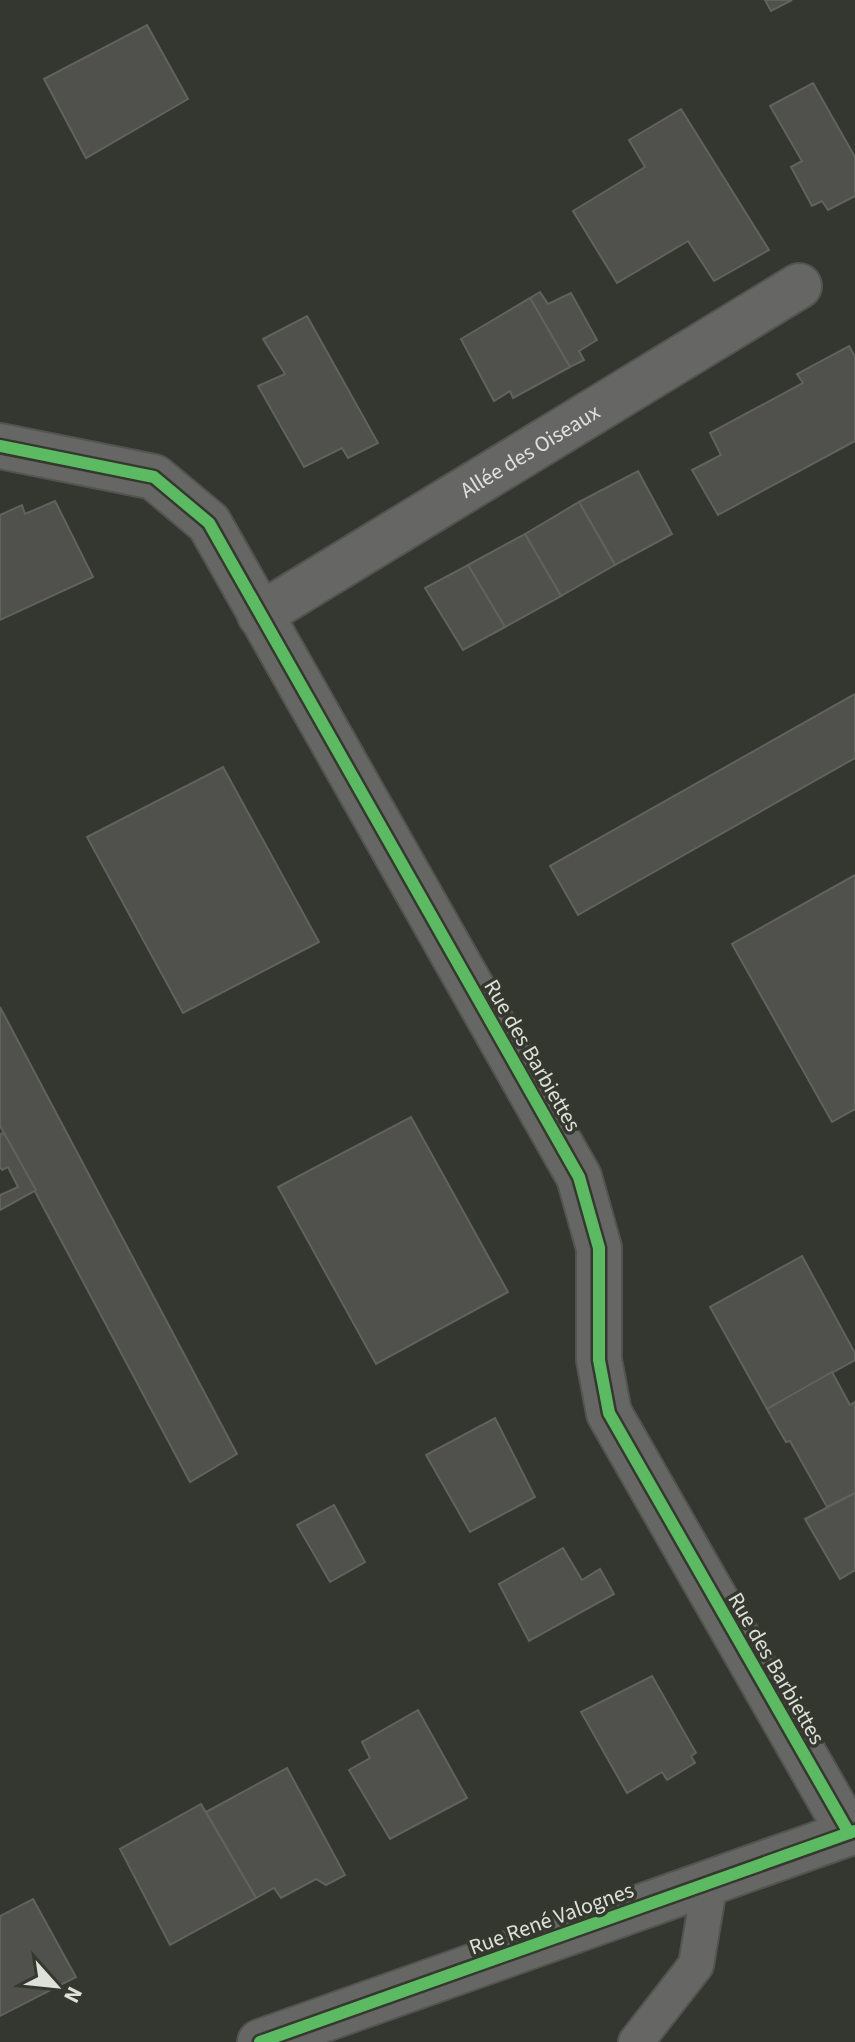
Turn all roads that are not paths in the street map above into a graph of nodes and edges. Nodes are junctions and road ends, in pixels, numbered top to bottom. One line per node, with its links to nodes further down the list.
1 (799, 286): 3 (street, Allée des Oiseaux)
2 (0, 446): 3 (street, Rue des Barbiettes)
3 (260, 615): 4 (street, Rue des Barbiettes)
4 (852, 1832): 5 (street, Rue René Valognes)
5 (710, 1882): 6 (street, Rue René Valognes); 7 (lane)
6 (260, 2042)
7 (636, 2042)

